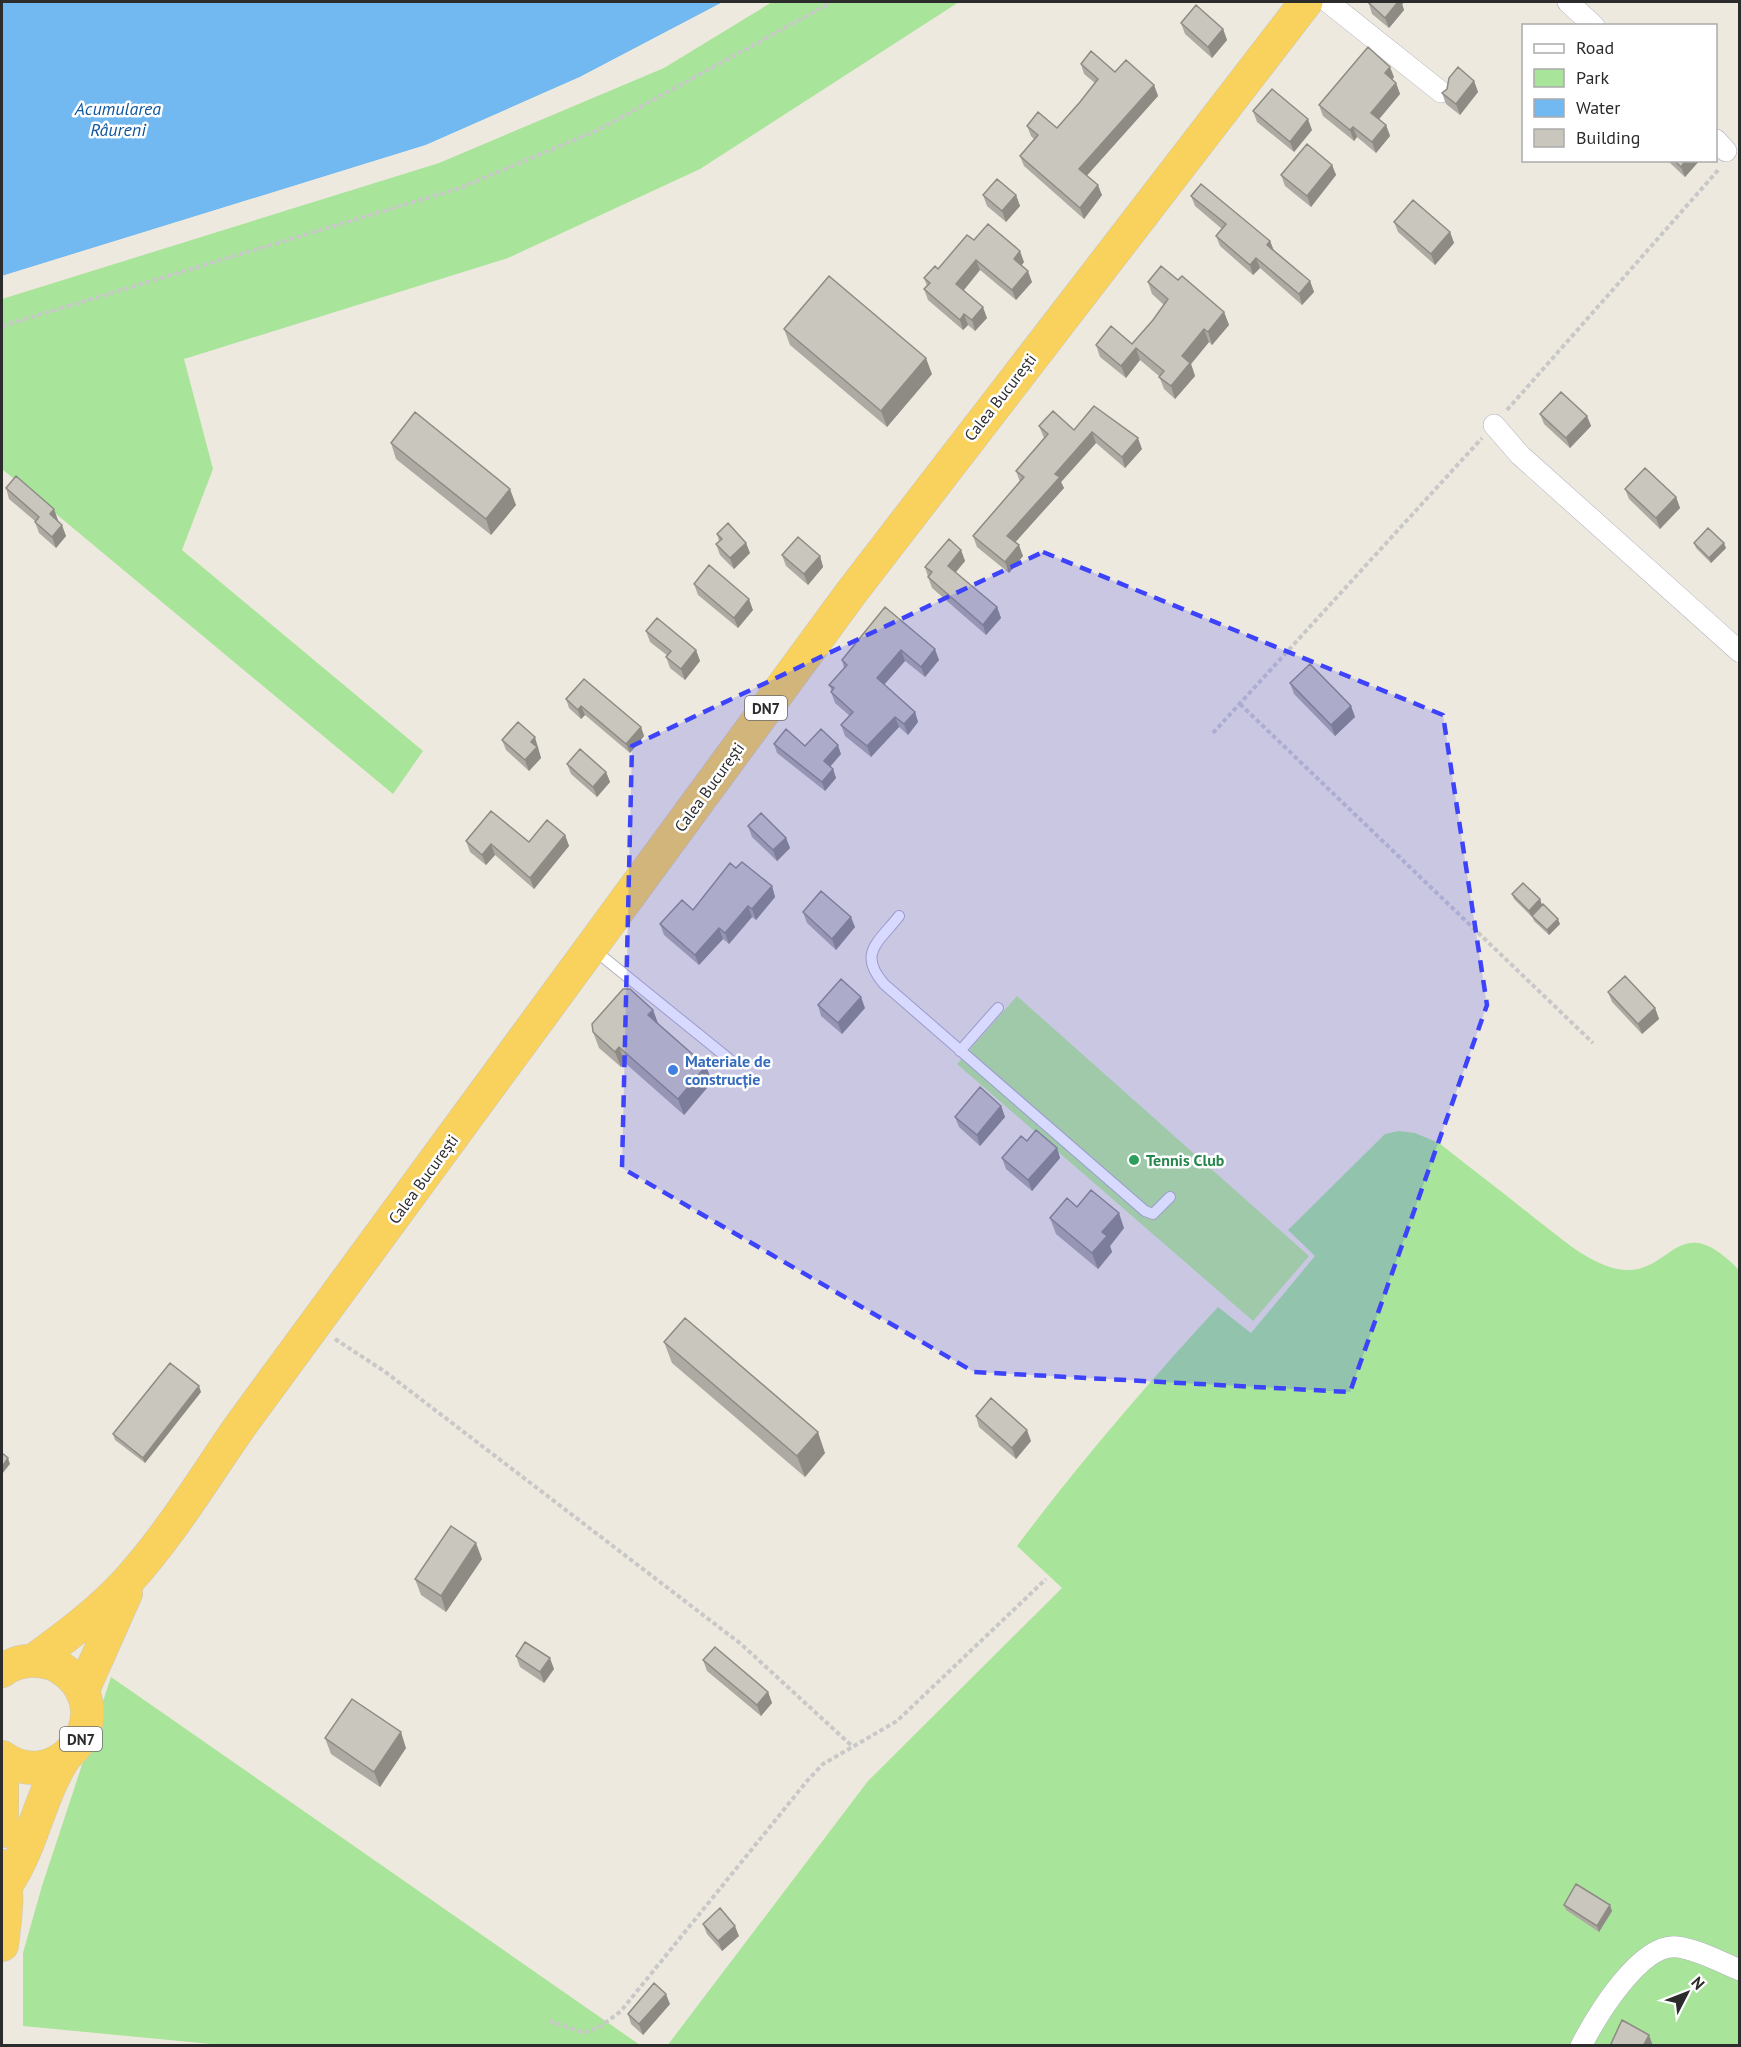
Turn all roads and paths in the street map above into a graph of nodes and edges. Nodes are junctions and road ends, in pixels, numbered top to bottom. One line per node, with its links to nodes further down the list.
1 (832, 2): 8 (path)
2 (1306, 2): 14 (highway, Calea București / DN7)
3 (1328, 2): 6 (street)
4 (1568, 2): 5 (street)
5 (1592, 24)
6 (1441, 92)
7 (1721, 146): 9 (path)
8 (2, 326)
9 (1494, 425): 10 (street); 11 (path)
10 (1740, 652)
11 (1240, 704): 12 (path); 16 (path)
12 (1213, 733)
13 (899, 916): 17 (lane)
14 (592, 949): 18 (lane); 20 (highway, Calea București / DN7)
15 (998, 1008): 17 (lane)
16 (1593, 1043)
17 (960, 1051): 19 (lane)
18 (729, 1059)
19 (1170, 1197)
20 (313, 1329): 22 (highway, Calea București / DN7); 26 (path)
21 (1046, 1579): 26 (path)
22 (127, 1582): 23 (highway, Calea București / DN7); 25 (highway, Calea București / DN7)
23 (34, 1660): 24 (highway, Calea București / DN7); 25 (highway, DN7)
24 (2, 1671)
25 (82, 1692): 28 (highway, DN7)
26 (852, 1746): 33 (path)
27 (2, 1757): 28 (highway, DN7); 29 (highway, DN7)
28 (65, 1757): 30 (highway, DN7)
29 (2, 1831)
30 (4, 1875): 31 (highway, DN7)
31 (2, 1939)
32 (1740, 1970): 34 (street)
33 (549, 2021)
34 (1581, 2046)

